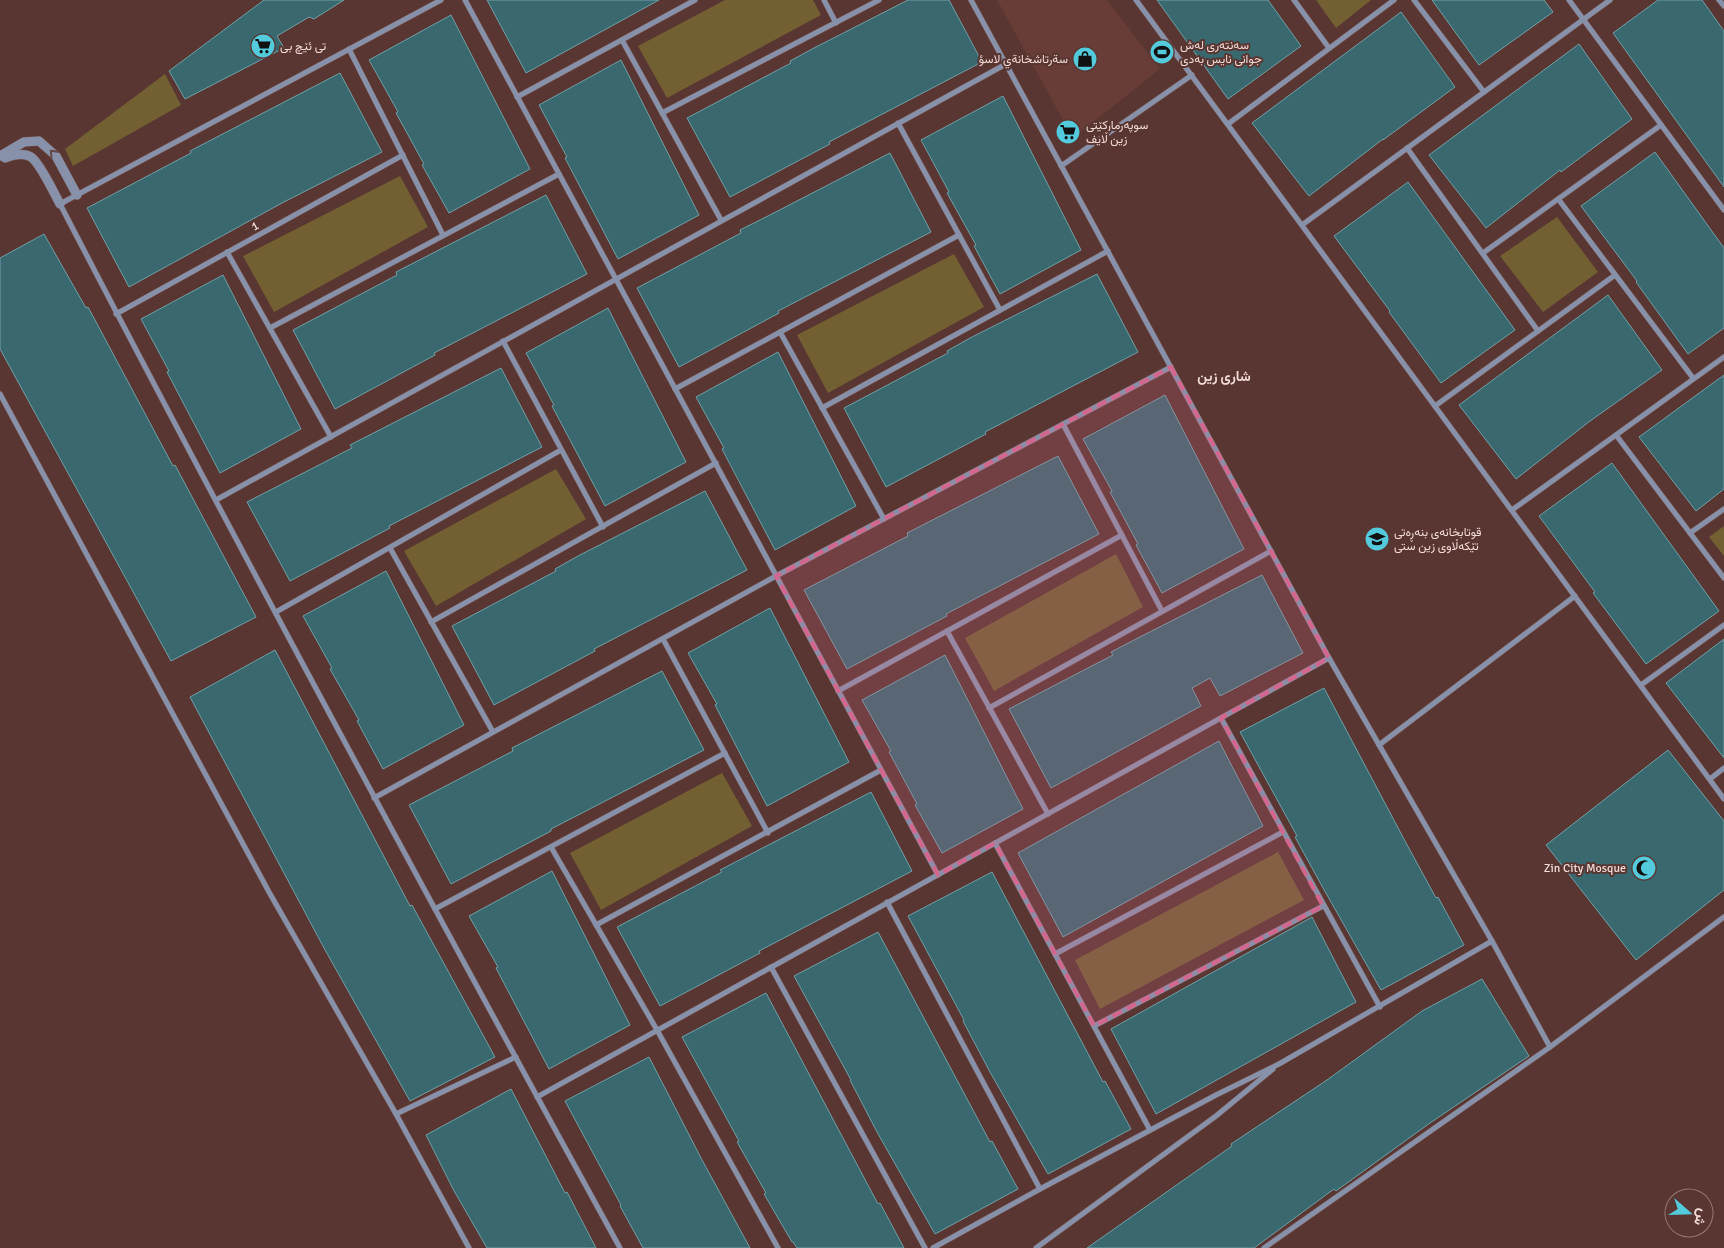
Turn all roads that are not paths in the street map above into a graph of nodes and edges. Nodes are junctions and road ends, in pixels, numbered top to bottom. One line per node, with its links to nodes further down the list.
1 (441, 0): 19 (street)
2 (465, 0): 23 (street)
3 (695, 0): 17 (street)
4 (824, 0): 16 (street)
5 (879, 0): 16 (street)
6 (971, 0): 20 (street)
7 (1136, 0): 21 (street)
8 (1294, 0): 18 (street)
9 (1394, 0): 18 (street)
10 (1414, 0): 22 (street)
11 (1569, 0): 15 (street)
12 (1610, 0): 15 (street)
13 (1720, 0): 14 (street)
14 (1724, 6)
15 (1583, 20): 22 (street); 27 (street)
16 (836, 23): 24 (street)
17 (622, 40): 23 (street); 24 (street)
18 (1329, 48): 26 (street)
19 (348, 49): 30 (street); 34 (street)
20 (1006, 64): 25 (street); 32 (street)
21 (1192, 75): 26 (street); 32 (street)
22 (1484, 92): 28 (street)
23 (517, 97): 33 (street)
24 (662, 113): 39 (street)
25 (898, 124): 39 (street); 42 (street)
26 (1228, 124): 40 (street)
27 (1661, 125): 35 (street); 36 (street)
28 (1407, 148): 40 (street); 45 (street)
29 (0, 156): 34 (street, one-way to 29)
30 (403, 156): 41 (street); 44 (street, 1)
31 (0, 160): 37 (street)
32 (1061, 166): 43 (street)
33 (559, 174): 41 (street); 47 (street)
34 (77, 195): 37 (street)
35 (1559, 200): 45 (street); 46 (street)
36 (1722, 202): 38 (street)
37 (60, 204): 49 (street)
38 (1724, 210)
39 (721, 220): 47 (street)
40 (1302, 225): 59 (street)
41 (443, 235): 50 (street)
42 (959, 236): 48 (street); 52 (street)
43 (1108, 251): 48 (street); 55 (street)
44 (227, 252): 49 (street, 1); 50 (street)
45 (1483, 253): 51 (street)
46 (1615, 275): 51 (street); 56 (street)
47 (615, 278): 53 (street); 57 (street)
48 (1000, 310): 60 (street)
49 (116, 314): 66 (street)
50 (270, 328): 63 (street)
51 (1538, 331): 59 (street)
52 (780, 332): 57 (street); 60 (street)
53 (503, 341): 63 (street); 64 (street)
54 (1724, 357): 56 (street)
55 (1171, 367): 61 (street); 74 (street)
56 (1693, 378): 62 (street)
57 (675, 389): 65 (street)
58 (0, 394): 118 (street)
59 (1436, 406): 68 (street)
60 (822, 408): 69 (street)
61 (1063, 424): 69 (street); 72 (street)
62 (1616, 435): 68 (street); 71 (street)
63 (331, 437): 66 (street)
64 (562, 450): 70 (street); 73 (street)
65 (716, 464): 70 (street); 75 (street)
66 (216, 500): 79 (street)
67 (1724, 509): 71 (street)
68 (1512, 510): 77 (street)
69 (884, 519): 75 (street)
70 (603, 527): 80 (street)
71 (1690, 533): 76 (street)
72 (1122, 535): 78 (street); 82 (street)
73 (390, 548): 79 (street); 80 (street)
74 (1271, 550): 78 (street); 84 (street)
75 (776, 576): 83 (street); 86 (street)
76 (1724, 578)
77 (1575, 596): 85 (street); 90 (street)
78 (1162, 611): 87 (street)
79 (276, 612): 95 (street)
80 (431, 622): 89 (street)
81 (1724, 625): 85 (street)
82 (947, 631): 86 (street); 87 (street)
83 (663, 639): 89 (street); 91 (street)
84 (1329, 658): 88 (street); 90 (street)
85 (1641, 685): 94 (street)
86 (838, 691): 93 (street)
87 (989, 708): 97 (street)
88 (1221, 718): 97 (street); 98 (street)
89 (493, 732): 95 (street)
90 (1379, 745): 108 (street)
91 (725, 753): 99 (street); 101 (street)
92 (1724, 768): 94 (street)
93 (881, 770): 99 (street); 102 (street)
94 (1710, 779): 96 (street)
95 (374, 798): 105 (street)
96 (1724, 798)
97 (1048, 814): 100 (street)
98 (1283, 832): 104 (street); 109 (street)
99 (768, 833): 107 (street)
100 (995, 843): 102 (street); 109 (street)
101 (551, 847): 105 (street); 107 (street)
102 (938, 875): 103 (street)
103 (887, 902): 110 (street); 120 (street)
104 (1323, 906): 111 (street); 112 (street)
105 (435, 909): 115 (street)
106 (1724, 917): 114 (street)
107 (596, 926): 113 (street)
108 (1492, 941): 111 (street); 114 (street)
109 (1055, 954): 112 (street)
110 (771, 967): 113 (street); 124 (street)
111 (1380, 1007): 116 (street)
112 (1094, 1026): 119 (street)
113 (657, 1030): 117 (street); 123 (street)
114 (1550, 1046): 127 (street)
115 (516, 1057): 117 (street); 118 (street)
116 (1279, 1064): 119 (street); 126 (street)
117 (537, 1097): 122 (street)
118 (396, 1114): 121 (street)
119 (1150, 1130): 120 (street)
120 (1040, 1188): 125 (street)
121 (469, 1248)
122 (620, 1248)
123 (778, 1248)
124 (925, 1248)
125 (933, 1248)
126 (1036, 1248)
127 (1264, 1248)

